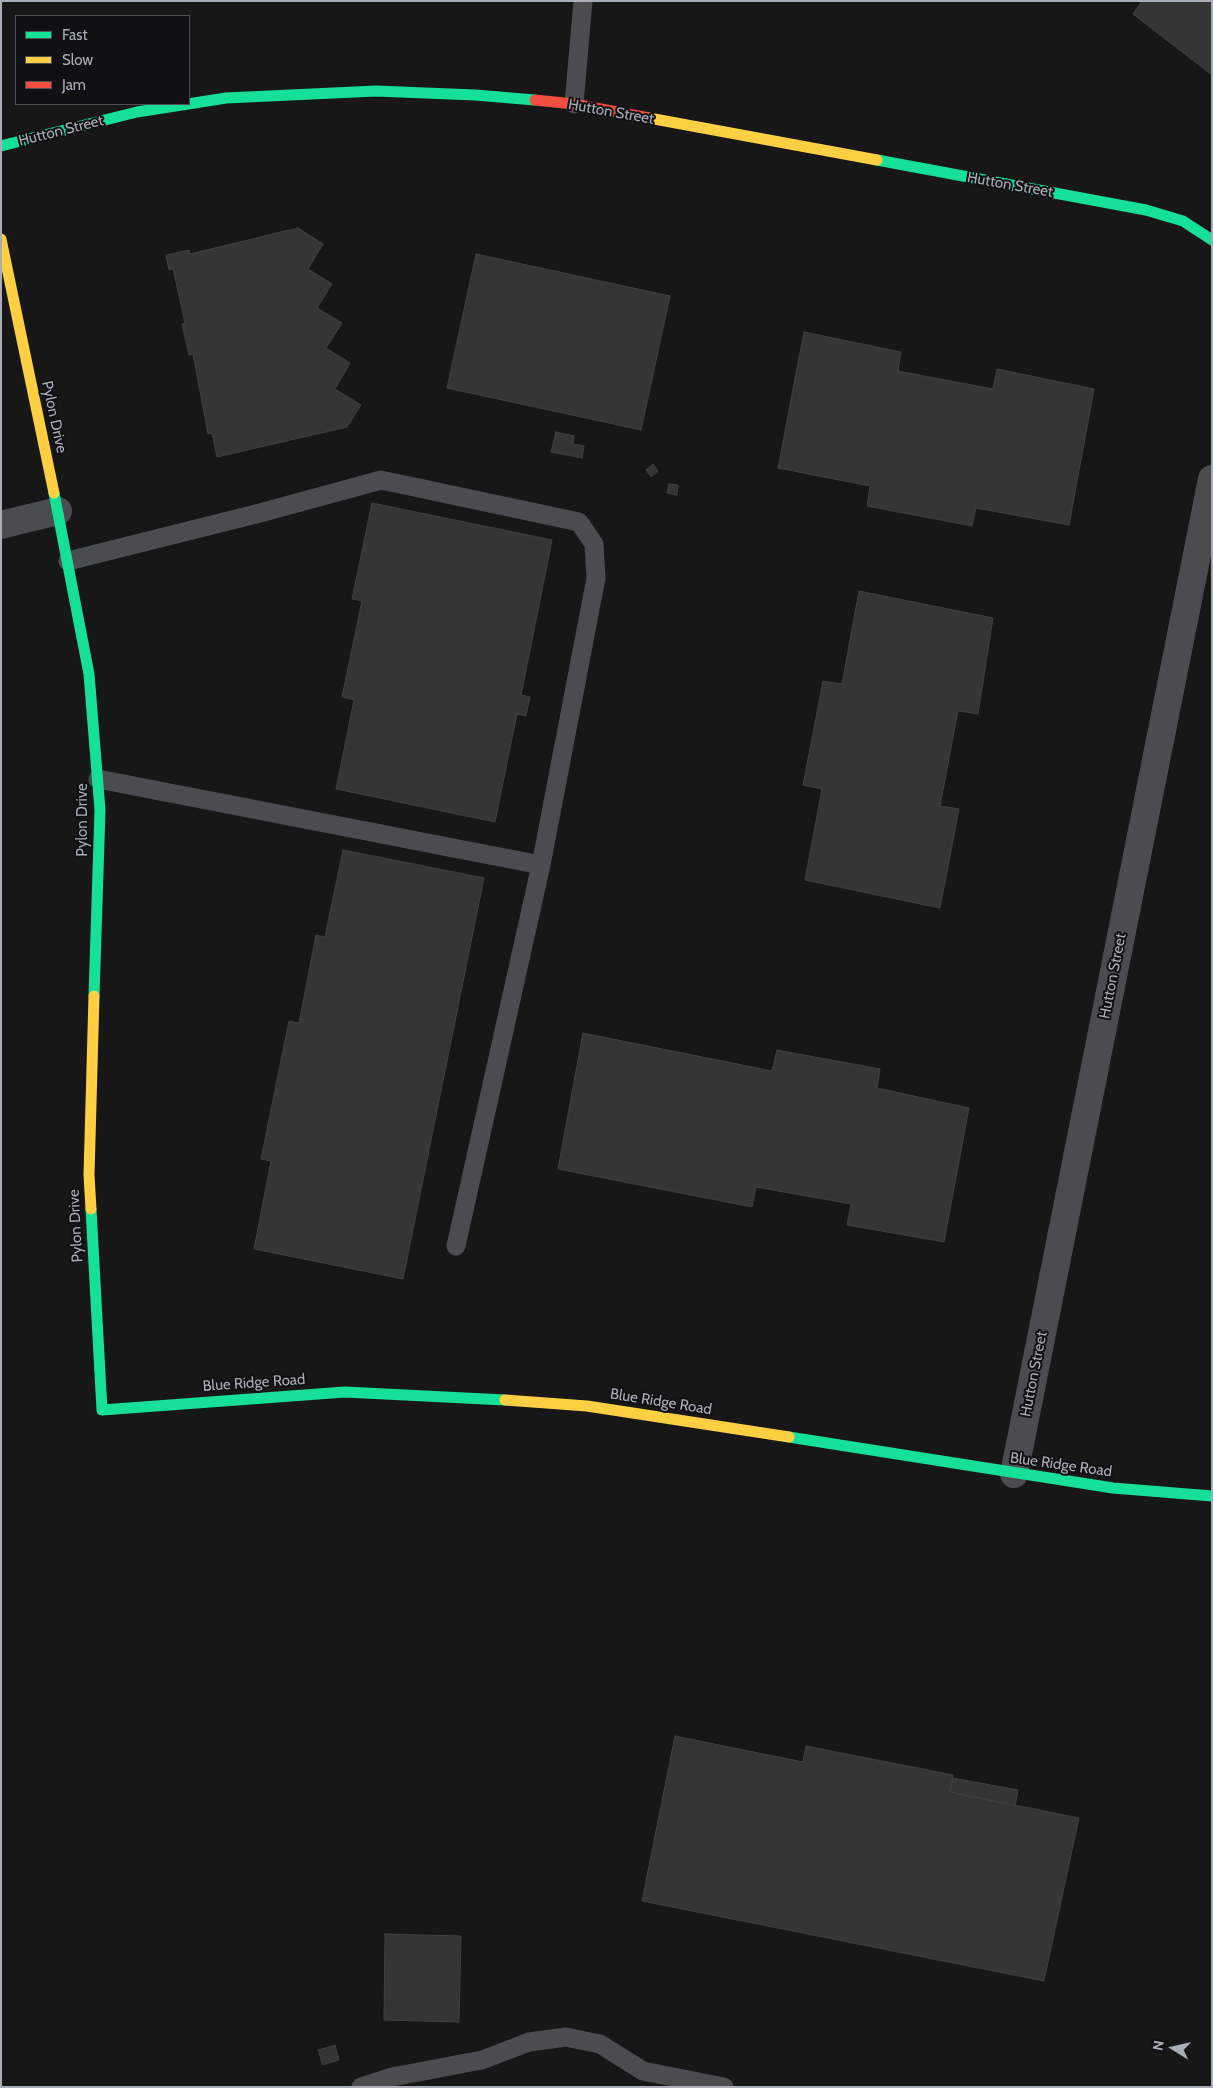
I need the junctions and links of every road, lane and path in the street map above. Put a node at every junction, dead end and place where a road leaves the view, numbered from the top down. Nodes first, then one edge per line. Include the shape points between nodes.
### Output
1 (583, 1) edge
2 (190, 104) edge
3 (574, 104) junction
4 (182, 105) edge
5 (1, 146) edge
6 (1, 239) edge
7 (1212, 240) edge
8 (1212, 479) edge
9 (58, 511) junction
10 (1, 525) edge
11 (68, 561) junction
12 (98, 779) junction
13 (541, 865) junction
14 (456, 1246) dead end
15 (102, 1410) joint
16 (1014, 1474) junction
17 (1212, 1496) edge
18 (361, 2087) edge
19 (724, 2087) edge

1 - 3 lane
2 - 3 street, Hutton Street via 226,98 376,91
3 - 7 street, Hutton Street via 1146,210 1183,221
4 - 5 street, Hutton Street via 137,112
6 - 9 street, Pylon Drive
8 - 16 street, Hutton Street
9 - 10 street
9 - 11 street, Pylon Drive
11 - 12 street, Pylon Drive via 89,674
11 - 13 lane via 381,480 579,522 594,544 596,578
12 - 13 lane
12 - 15 street, Pylon Drive via 100,810 88,1175
13 - 14 lane
15 - 16 street, Blue Ridge Road via 345,1392 458,1396 587,1406
16 - 17 street, Blue Ridge Road via 1113,1488
18 - 19 lane via 392,2077 482,2060 529,2042 566,2037 600,2044 643,2070

